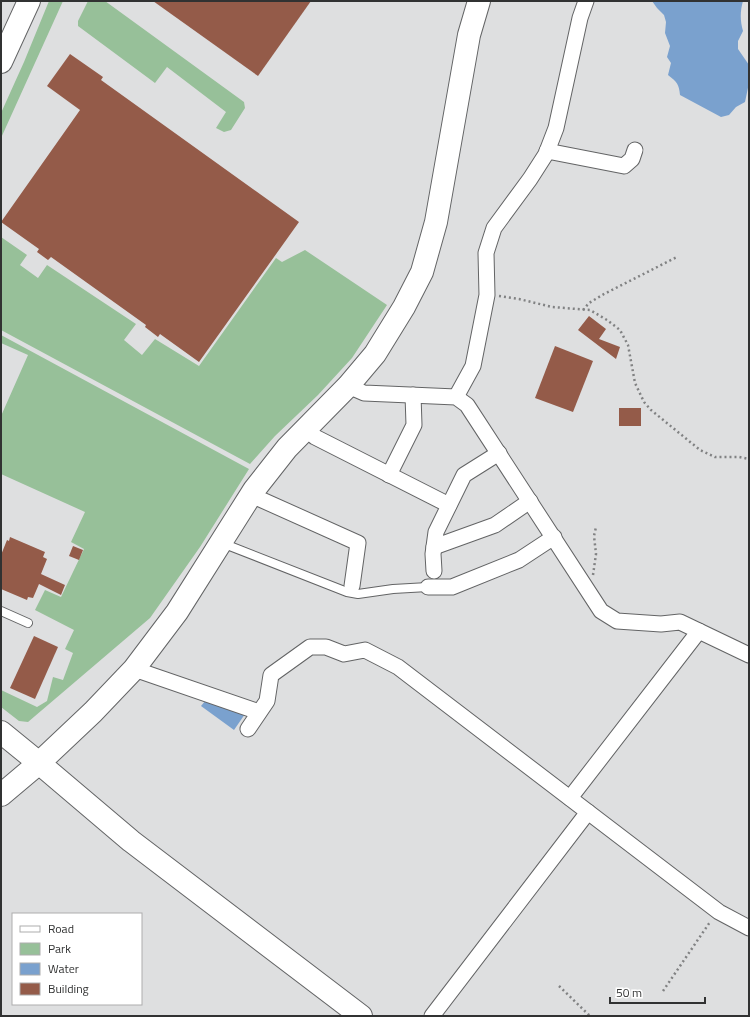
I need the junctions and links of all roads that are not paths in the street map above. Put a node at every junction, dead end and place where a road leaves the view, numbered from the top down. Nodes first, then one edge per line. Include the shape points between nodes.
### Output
1 (29, 1) edge
2 (479, 1) edge
3 (586, 1) edge
4 (1, 62) edge
5 (635, 150) dead end
6 (547, 151) junction
7 (348, 386) junction
8 (413, 395) junction
9 (456, 397) junction
10 (305, 429) junction
11 (499, 453) junction
12 (390, 475) junction
13 (251, 495) junction
14 (530, 502) junction
15 (449, 505) junction
16 (554, 537) junction
17 (221, 542) junction
18 (434, 547) junction
19 (434, 571) joint
20 (352, 586) dead end
21 (432, 587) junction
22 (1, 611) edge
23 (28, 622) dead end
24 (699, 631) junction
25 (749, 655) edge
26 (134, 669) junction
27 (259, 712) junction
28 (248, 728) dead end
29 (1, 732) edge
30 (39, 763) junction
31 (1, 795) edge
32 (570, 798) junction
33 (588, 812) junction
34 (749, 928) edge
35 (361, 1016) edge
36 (432, 1016) edge

1 - 4 street
2 - 7 street via 469,35 436,222 422,272 375,354
3 - 6 street via 556,128
5 - 6 street via 632,159 624,166
6 - 9 street via 494,228 486,253 486,295 473,366
7 - 8 street via 364,393
7 - 10 street
8 - 9 street
8 - 12 street via 414,425
9 - 11 street via 468,405
10 - 12 street via 315,437
10 - 13 street
11 - 14 street
11 - 15 street via 464,475
12 - 15 street
13 - 17 street
13 - 20 street via 358,543
14 - 16 street
14 - 18 street via 495,525
15 - 18 street via 436,532
16 - 21 street via 519,560 452,587
16 - 24 street via 601,611 617,621 661,624 680,622
17 - 21 lane via 347,592 358,594
17 - 26 street via 177,612
18 - 19 street
19 - 21 lane
22 - 23 lane
24 - 25 street
24 - 32 street
26 - 27 street
26 - 30 street
27 - 28 street
27 - 32 street via 267,701 271,675 310,647 326,647 344,654 365,650 398,667
29 - 30 street
30 - 31 street
30 - 35 street via 131,841
32 - 33 street
33 - 34 street via 717,911
33 - 36 street

